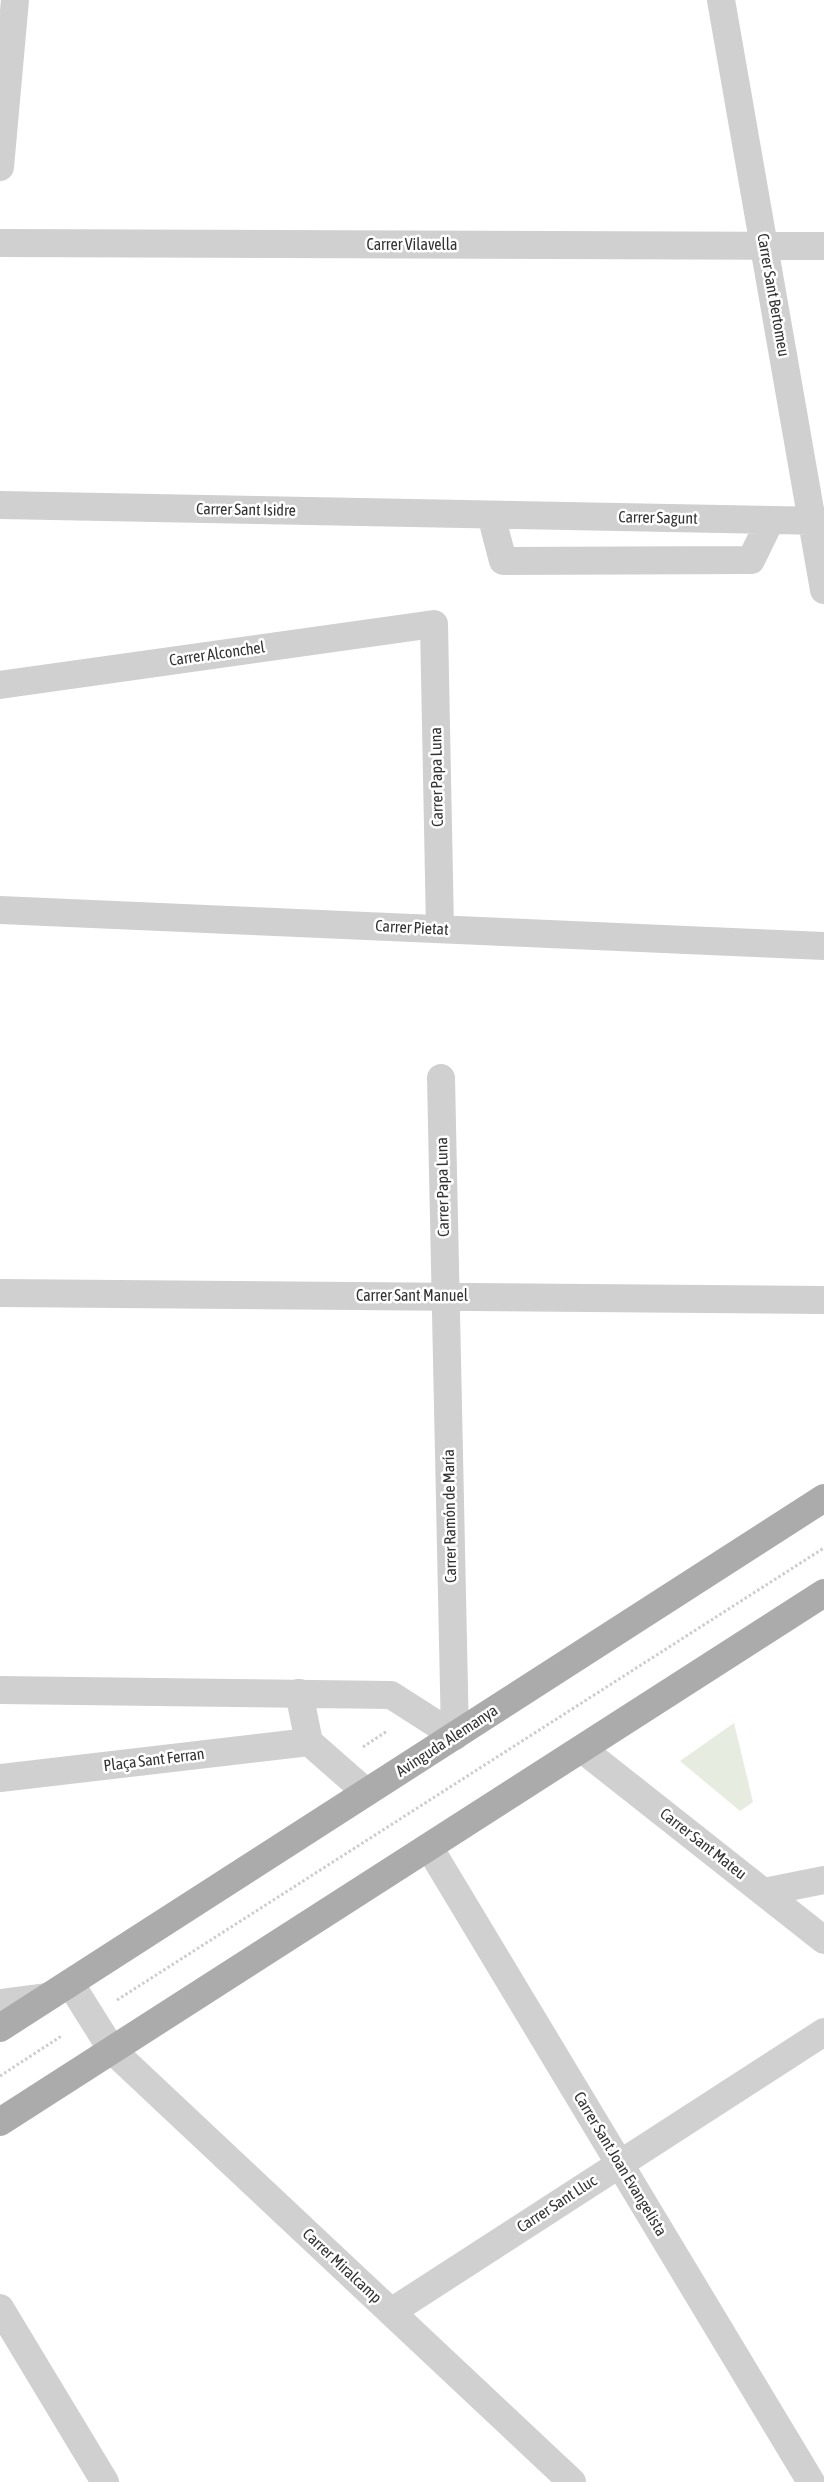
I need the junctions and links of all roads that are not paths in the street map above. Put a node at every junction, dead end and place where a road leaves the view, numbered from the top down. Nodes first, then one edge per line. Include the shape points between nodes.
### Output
1 (15, 0) edge
2 (721, 0) edge
3 (0, 167) edge
4 (0, 243) edge
5 (764, 246) junction
6 (824, 246) edge
7 (0, 505) edge
8 (491, 515) junction
9 (770, 521) junction
10 (818, 521) edge
11 (824, 590) edge
12 (434, 624) joint
13 (0, 685) edge
14 (0, 910) edge
15 (440, 929) junction
16 (824, 946) edge
17 (441, 1078) dead end
18 (0, 1293) edge
19 (446, 1297) junction
20 (824, 1300) edge
21 (824, 1498) edge
22 (824, 1593) edge
23 (0, 1690) edge
24 (299, 1693) junction
25 (455, 1736) junction
26 (308, 1742) junction
27 (582, 1749) junction
28 (0, 1778) edge
29 (366, 1792) junction
30 (429, 1847) junction
31 (824, 1880) edge
32 (764, 1892) junction
33 (824, 1940) edge
34 (59, 1990) junction
35 (0, 2003) edge
36 (0, 2028) edge
37 (824, 2032) edge
38 (112, 2050) junction
39 (0, 2122) edge
40 (620, 2164) junction
41 (0, 2308) edge
42 (391, 2312) junction
43 (104, 2482) edge
44 (572, 2482) edge
45 (811, 2482) edge

1 - 3 street
2 - 5 street, Carrer Sant Bertomeu
4 - 5 street, Carrer Vilavella
5 - 6 street, Carrer Vilavella
5 - 10 street, Carrer Sant Bertomeu
7 - 8 street, Carrer Sant Isidre
8 - 9 street, Carrer Sagunt
8 - 9 street via 503,561 751,560
9 - 10 street, Carrer Sagunt
10 - 11 street, Carrer Sant Bertomeu
12 - 13 street, Carrer Alconchel
12 - 15 street, Carrer Papa Luna
14 - 15 street, Carrer Pietat
15 - 16 street, Carrer Pietat
17 - 19 street, Carrer Papa Luna
18 - 19 street, Carrer Sant Manuel
19 - 20 street, Carrer Sant Manuel
19 - 25 street, Carrer Ramón de María
21 - 25 main road, Avinguda Alemanya
22 - 27 main road
23 - 24 street
24 - 25 street via 391,1695
24 - 26 street
25 - 29 main road, Avinguda Alemanya
26 - 28 street, Plaça Sant Ferran
26 - 29 street
27 - 30 main road
27 - 32 street, Carrer Sant Mateu
29 - 34 main road, Avinguda Alemanya
30 - 38 main road
30 - 40 street, Carrer Sant Joan Evangelista
31 - 32 street
32 - 33 street, Carrer Sant Mateu
34 - 35 street
34 - 36 main road, Avinguda Alemanya
34 - 38 street via 91,2017
37 - 40 street, Carrer Sant Lluc
38 - 39 main road
38 - 42 street, Carrer Miralcamp
40 - 42 street, Carrer Sant Lluc
40 - 45 street, Carrer Sant Joan Evangelista
41 - 43 street
42 - 44 street, Carrer Miralcamp

